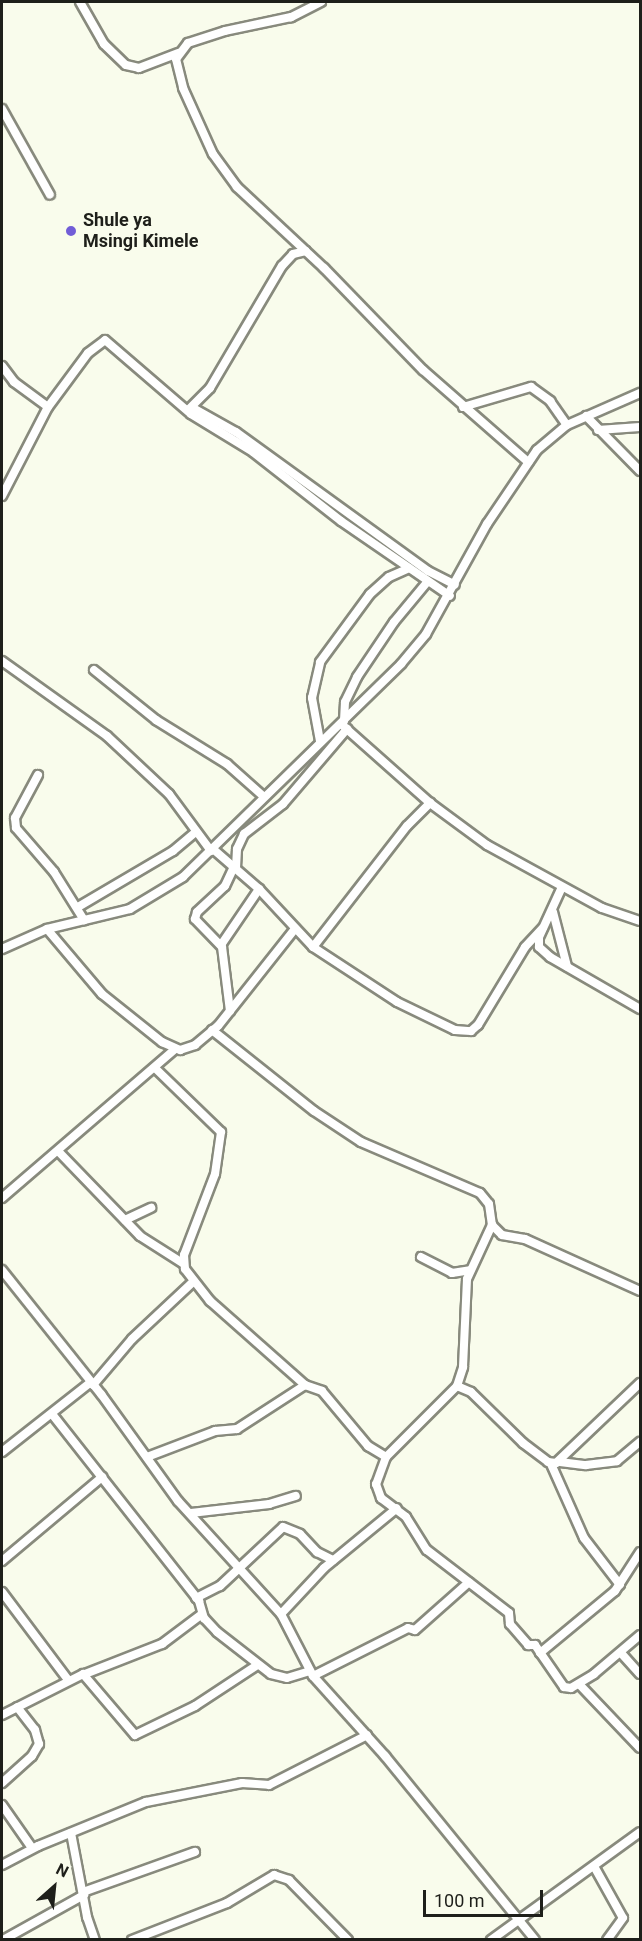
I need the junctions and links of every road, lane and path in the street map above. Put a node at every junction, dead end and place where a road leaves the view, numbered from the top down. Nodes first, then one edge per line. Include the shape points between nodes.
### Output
1 (80, 2) edge
2 (321, 2) edge
3 (178, 53) junction
4 (2, 109) edge
5 (50, 195) dead end
6 (306, 251) junction
7 (2, 366) edge
8 (640, 393) edge
9 (48, 407) junction
10 (463, 407) junction
11 (190, 410) junction
12 (586, 416) junction
13 (567, 425) junction
14 (640, 426) edge
15 (598, 430) junction
16 (528, 462) junction
17 (640, 471) edge
18 (2, 496) edge
19 (409, 568) junction
20 (428, 581) junction
21 (455, 585) junction
22 (450, 596) junction
23 (2, 661) edge
24 (94, 670) dead end
25 (344, 725) junction
26 (320, 741) junction
27 (38, 775) dead end
28 (263, 796) junction
29 (430, 803) junction
30 (195, 832) junction
31 (212, 850) junction
32 (235, 868) junction
33 (562, 887) junction
34 (259, 889) junction
35 (78, 907) junction
36 (553, 907) junction
37 (84, 920) junction
38 (640, 921) edge
39 (543, 928) junction
40 (47, 929) junction
41 (296, 929) junction
42 (221, 945) junction
43 (314, 947) junction
44 (2, 949) edge
45 (567, 966) junction
46 (640, 1009) edge
47 (230, 1011) junction
48 (212, 1030) junction
49 (175, 1049) junction
50 (155, 1068) junction
51 (58, 1151) junction
52 (2, 1198) edge
53 (152, 1208) dead end
54 (124, 1220) junction
55 (492, 1225) junction
56 (421, 1257) dead end
57 (184, 1264) junction
58 (2, 1270) edge
59 (470, 1270) junction
60 (193, 1282) junction
61 (640, 1291) edge
62 (640, 1383) edge
63 (92, 1384) junction
64 (305, 1385) junction
65 (457, 1386) junction
66 (52, 1414) junction
67 (640, 1442) edge
68 (2, 1452) edge
69 (147, 1457) junction
70 (386, 1457) junction
71 (555, 1463) junction
72 (102, 1477) junction
73 (296, 1496) dead end
74 (397, 1508) junction
75 (191, 1513) junction
76 (640, 1552) edge
77 (333, 1560) junction
78 (2, 1561) edge
79 (237, 1568) junction
80 (469, 1582) junction
81 (620, 1585) junction
82 (2, 1592) edge
83 (196, 1598) junction
84 (202, 1614) junction
85 (281, 1614) junction
86 (640, 1635) edge
87 (540, 1653) junction
88 (621, 1653) junction
89 (256, 1666) junction
90 (312, 1673) junction
91 (85, 1674) junction
92 (640, 1674) edge
93 (68, 1680) junction
94 (579, 1684) junction
95 (17, 1707) junction
96 (2, 1715) edge
97 (367, 1735) junction
98 (640, 1748) edge
99 (2, 1783) edge
100 (2, 1805) edge
101 (640, 1832) edge
102 (71, 1833) junction
103 (32, 1848) junction
104 (195, 1852) dead end
105 (2, 1865) edge
106 (595, 1868) junction
107 (84, 1894) junction
108 (520, 1918) junction
109 (3, 1940) edge
110 (95, 1940) edge
111 (132, 1940) edge
112 (348, 1940) edge
113 (490, 1940) edge
114 (535, 1940) edge
115 (608, 1940) edge

1 - 3 street via 104,44 126,64 139,68
2 - 3 street via 291,17 202,37
3 - 6 street via 180,81 222,169
4 - 5 street
6 - 10 street
6 - 11 street via 293,254 282,266 223,366
7 - 9 street via 14,382
8 - 12 street
9 - 11 street via 88,353 103,340
9 - 18 street
10 - 13 street via 531,387 550,401
10 - 16 street
11 - 19 street
11 - 21 street via 236,432 428,571
12 - 13 street
12 - 15 street
13 - 16 street
14 - 15 street
15 - 17 street
16 - 21 street via 487,524
19 - 20 street
19 - 26 street via 389,577 370,594 320,662 312,698
20 - 22 street
20 - 25 street via 357,677 345,702
21 - 22 street
22 - 25 street via 401,664
23 - 30 street via 107,736 164,789
24 - 28 street via 156,720 227,764
25 - 26 street
25 - 29 street
25 - 32 street via 283,804 244,834
26 - 28 street
27 - 35 street via 15,818 16,828
28 - 31 street
29 - 33 street via 487,845
29 - 43 street via 407,826
30 - 31 street
30 - 35 street via 172,851
31 - 32 street
31 - 37 street via 151,899 108,917
32 - 34 street
32 - 42 street via 225,886 195,915 197,924
33 - 36 street
33 - 38 street
34 - 41 street
34 - 42 street
35 - 37 street
36 - 39 street
36 - 45 street via 554,928
37 - 40 street
39 - 43 street via 525,947 478,1024 466,1032 426,1018
39 - 45 street via 539,946
40 - 44 street
40 - 49 street via 102,994
41 - 43 street
41 - 47 street
42 - 47 street via 227,962
45 - 46 street
47 - 48 street
48 - 49 street via 187,1049
48 - 55 street via 314,1111 362,1142 480,1193 489,1204
49 - 50 street
50 - 51 street
50 - 57 street via 221,1132 215,1174 186,1248
51 - 52 street
51 - 54 street
53 - 54 street
54 - 57 street via 140,1236
55 - 59 street
55 - 61 street via 502,1235 525,1239
56 - 59 street via 452,1273
57 - 60 street
58 - 63 street
59 - 65 street via 462,1324 463,1367
60 - 63 street via 132,1339
60 - 64 street via 248,1337
62 - 71 street
63 - 66 street
63 - 69 street
64 - 69 street via 237,1429 215,1431
64 - 70 street via 322,1391 368,1446
65 - 70 street
65 - 71 street via 471,1392 523,1443
66 - 68 street
66 - 72 street
67 - 71 street via 617,1461
69 - 75 street
70 - 74 street via 376,1489
71 - 81 street via 584,1538
72 - 78 street
72 - 83 street
73 - 75 street via 269,1504
74 - 77 street
74 - 80 street via 425,1549
75 - 79 street
76 - 81 street
77 - 79 street via 317,1552 300,1534 284,1527
77 - 85 street
79 - 83 street via 220,1586
79 - 85 street
80 - 87 street via 509,1612 510,1624
80 - 90 street via 415,1630 408,1628
81 - 87 street
82 - 93 street
83 - 84 street
84 - 89 street
84 - 91 street via 162,1644
85 - 90 street
86 - 88 street
87 - 94 street via 564,1687
88 - 92 street
88 - 94 street
89 - 90 street via 279,1678
89 - 91 street via 188,1711 135,1735
90 - 97 street
91 - 93 street
93 - 95 street
94 - 98 street
95 - 96 street
95 - 99 street via 39,1744 32,1756
97 - 102 street via 269,1785 242,1782 171,1795
97 - 108 street
100 - 103 street
101 - 106 street
102 - 103 street
102 - 107 street
103 - 105 street
104 - 107 street
106 - 108 street
106 - 115 street via 623,1918
107 - 109 street
107 - 110 street
108 - 113 street
108 - 114 street
111 - 112 street via 227,1903 274,1875 289,1880

